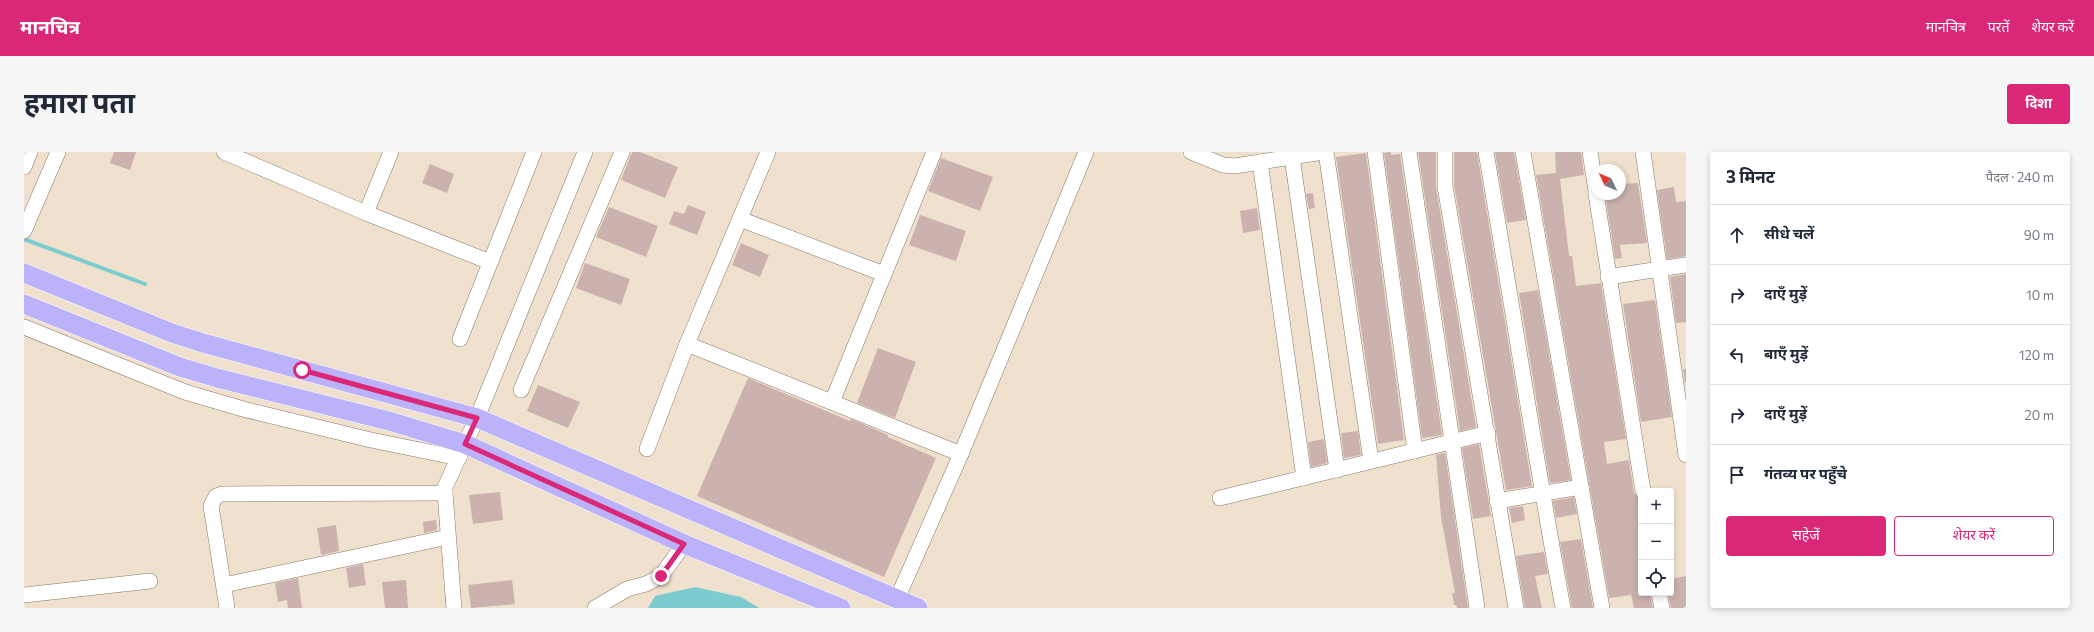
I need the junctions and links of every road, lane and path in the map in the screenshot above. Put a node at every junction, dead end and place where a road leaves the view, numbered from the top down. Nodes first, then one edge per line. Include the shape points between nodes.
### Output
1 (30, 152) edge
2 (58, 152) edge
3 (224, 152) edge
4 (391, 152) edge
5 (534, 152) edge
6 (585, 152) edge
7 (622, 152) edge
8 (768, 152) edge
9 (934, 152) edge
10 (1086, 152) edge
11 (1191, 152) edge
12 (1324, 152) edge
13 (1375, 152) edge
14 (1409, 152) edge
15 (1445, 152) edge
16 (1486, 152) edge
17 (1523, 152) edge
18 (1590, 152) edge
19 (1643, 152) edge
20 (1292, 157) junction
21 (1260, 162) junction
22 (1592, 164) edge
23 (24, 167) edge
24 (1597, 200) edge
25 (366, 213) junction
26 (740, 219) junction
27 (24, 231) edge
28 (490, 262) junction
29 (1686, 265) edge
30 (1660, 269) junction
31 (24, 273) edge
32 (884, 274) junction
33 (1608, 277) junction
34 (24, 304) edge
35 (24, 327) edge
36 (460, 339) dead end
37 (687, 344) junction
38 (521, 390) dead end
39 (832, 402) junction
40 (477, 418) junction
41 (1488, 433) junction
42 (1451, 442) junction
43 (647, 450) dead end
44 (462, 451) junction
45 (1416, 451) junction
46 (961, 454) junction
47 (1686, 455) edge
48 (1371, 461) junction
49 (1337, 470) junction
50 (1304, 478) junction
51 (1581, 487) junction
52 (1643, 488) edge
53 (445, 494) junction
54 (1542, 494) junction
55 (1220, 498) dead end
56 (1497, 502) junction
57 (448, 537) junction
58 (684, 544) junction
59 (150, 581) dead end
60 (224, 585) junction
61 (24, 595) edge
62 (1660, 596) edge
63 (897, 599) junction
64 (227, 608) edge
65 (454, 608) edge
66 (595, 608) edge
67 (841, 608) edge
68 (918, 608) edge
69 (1477, 608) edge
70 (1516, 608) edge
71 (1563, 608) edge
72 (1602, 608) edge
73 (1662, 608) edge

1 - 23 street
2 - 27 street
3 - 25 street
4 - 25 street
5 - 28 street
6 - 40 street
7 - 38 street
8 - 26 street
9 - 32 street
10 - 46 street
11 - 21 street via 1223,165
12 - 20 street
12 - 48 street
13 - 45 street
14 - 42 street
15 - 41 street via 1445,186
16 - 54 street
17 - 51 street
18 - 22 street
19 - 30 street
20 - 21 street
20 - 49 street
21 - 50 street
24 - 33 street
25 - 28 street
26 - 32 street
26 - 37 street
28 - 36 street
29 - 30 street
30 - 33 street
30 - 47 street
31 - 40 main road via 203,343
32 - 39 street
33 - 52 street
34 - 44 main road via 180,367 389,421
35 - 44 street via 186,392 281,418
37 - 39 street
37 - 43 street
39 - 46 street
40 - 44 street
40 - 63 main road
41 - 42 street
41 - 56 street
42 - 45 street
42 - 69 street
44 - 53 street via 445,487
44 - 58 main road
45 - 48 street
46 - 63 street
48 - 49 street
49 - 50 street
50 - 55 street
51 - 54 street
51 - 72 street
53 - 57 street
53 - 60 street via 216,496 211,506
54 - 56 street
54 - 71 street
56 - 70 street
57 - 60 street
57 - 65 street
58 - 66 street via 661,576 646,584 627,589
58 - 67 main road
59 - 61 street
60 - 64 street
62 - 73 street
63 - 68 main road

